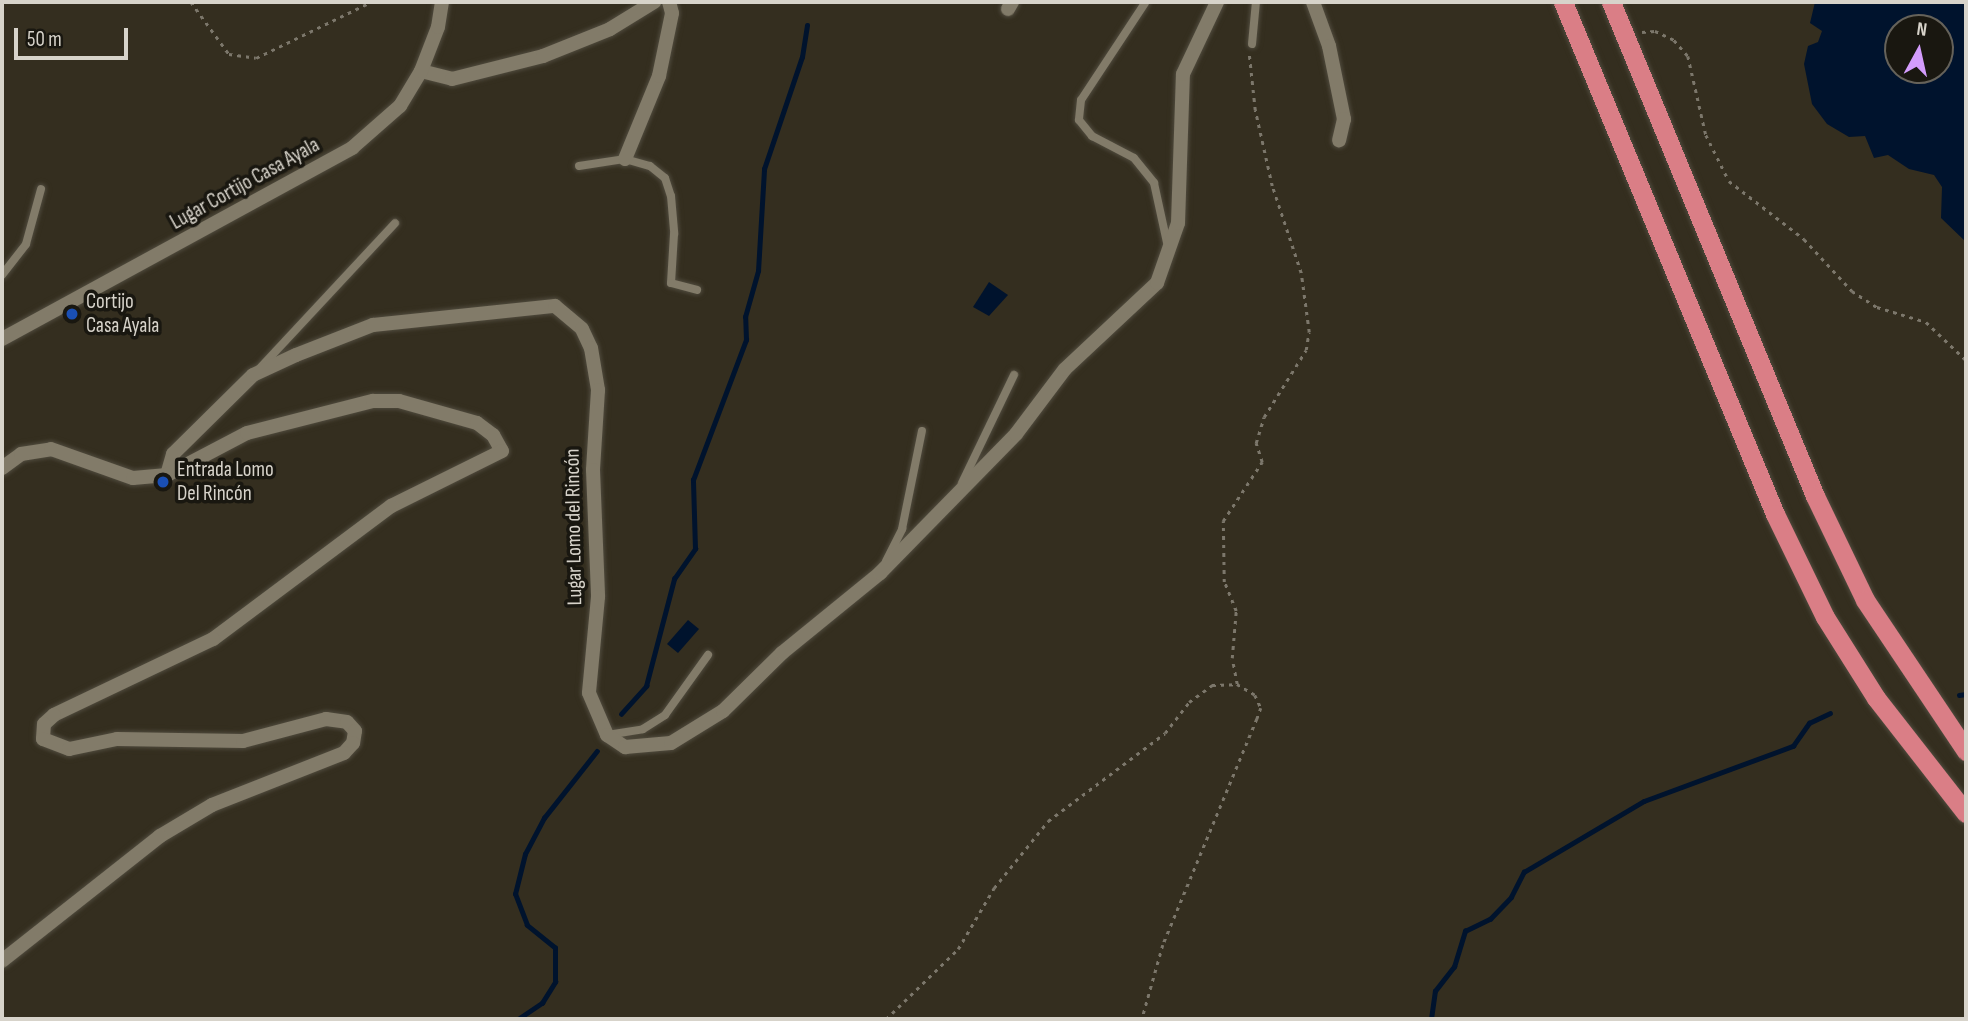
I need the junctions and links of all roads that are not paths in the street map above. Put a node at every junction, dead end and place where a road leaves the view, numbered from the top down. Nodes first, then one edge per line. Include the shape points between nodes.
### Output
1 (442, 2) edge
2 (654, 2) edge
3 (669, 2) edge
4 (1216, 2) edge
5 (1256, 2) edge
6 (1313, 2) edge
7 (1563, 2) edge
8 (1611, 2) edge
9 (1145, 3) edge
10 (1252, 44) road end
11 (421, 71) junction
12 (1339, 140) dead end
13 (625, 159) junction
14 (579, 166) dead end
15 (41, 189) dead end
16 (395, 223) dead end
17 (1170, 257) junction
18 (2, 275) edge
19 (697, 290) dead end
20 (2, 338) edge
21 (253, 375) junction
22 (1014, 375) dead end
23 (922, 431) dead end
24 (2, 468) edge
25 (167, 475) junction
26 (952, 505) junction
27 (880, 573) junction
28 (708, 655) dead end
29 (607, 734) junction
30 (1966, 751) edge
31 (1966, 813) edge
32 (2, 961) edge

1 - 11 street, Lugar Cortijo Casa Ayala
2 - 11 street via 610,29 543,56 452,79
3 - 13 street via 672,13 659,76
4 - 17 street via 1183,75 1178,223
5 - 10 lane
6 - 12 street via 1329,46 1344,119
7 - 31 highway via 1774,514 1825,617 1876,698
8 - 30 highway via 1815,496 1866,600
9 - 17 lane via 1081,100 1079,120 1092,136 1134,158 1154,183
11 - 20 street, Lugar Cortijo Casa Ayala via 400,106 352,148
13 - 14 lane
13 - 19 lane via 650,166 665,178 674,234 671,283
15 - 18 lane via 26,244
16 - 21 lane, Lugar Lomo del Rincón
17 - 26 street via 1157,283 1065,369 1016,434
21 - 25 street, Lugar Lomo del Rincón via 173,454
21 - 29 street, Lugar Lomo del Rincón via 373,325 538,304 571,315 591,348 598,390 593,470 598,597 589,693
22 - 26 lane
23 - 27 lane via 902,529
24 - 25 street via 21,454 51,449 133,478
25 - 32 street via 247,433 373,401 399,401 477,423 493,435 502,451 391,506 214,639 54,715 44,724 43,739 69,749 117,739 243,741 326,719 347,722 355,731 353,744 344,753 212,805 160,836
26 - 27 street
27 - 29 street via 782,653 723,711 671,743 625,747
28 - 29 lane via 665,715 643,729

